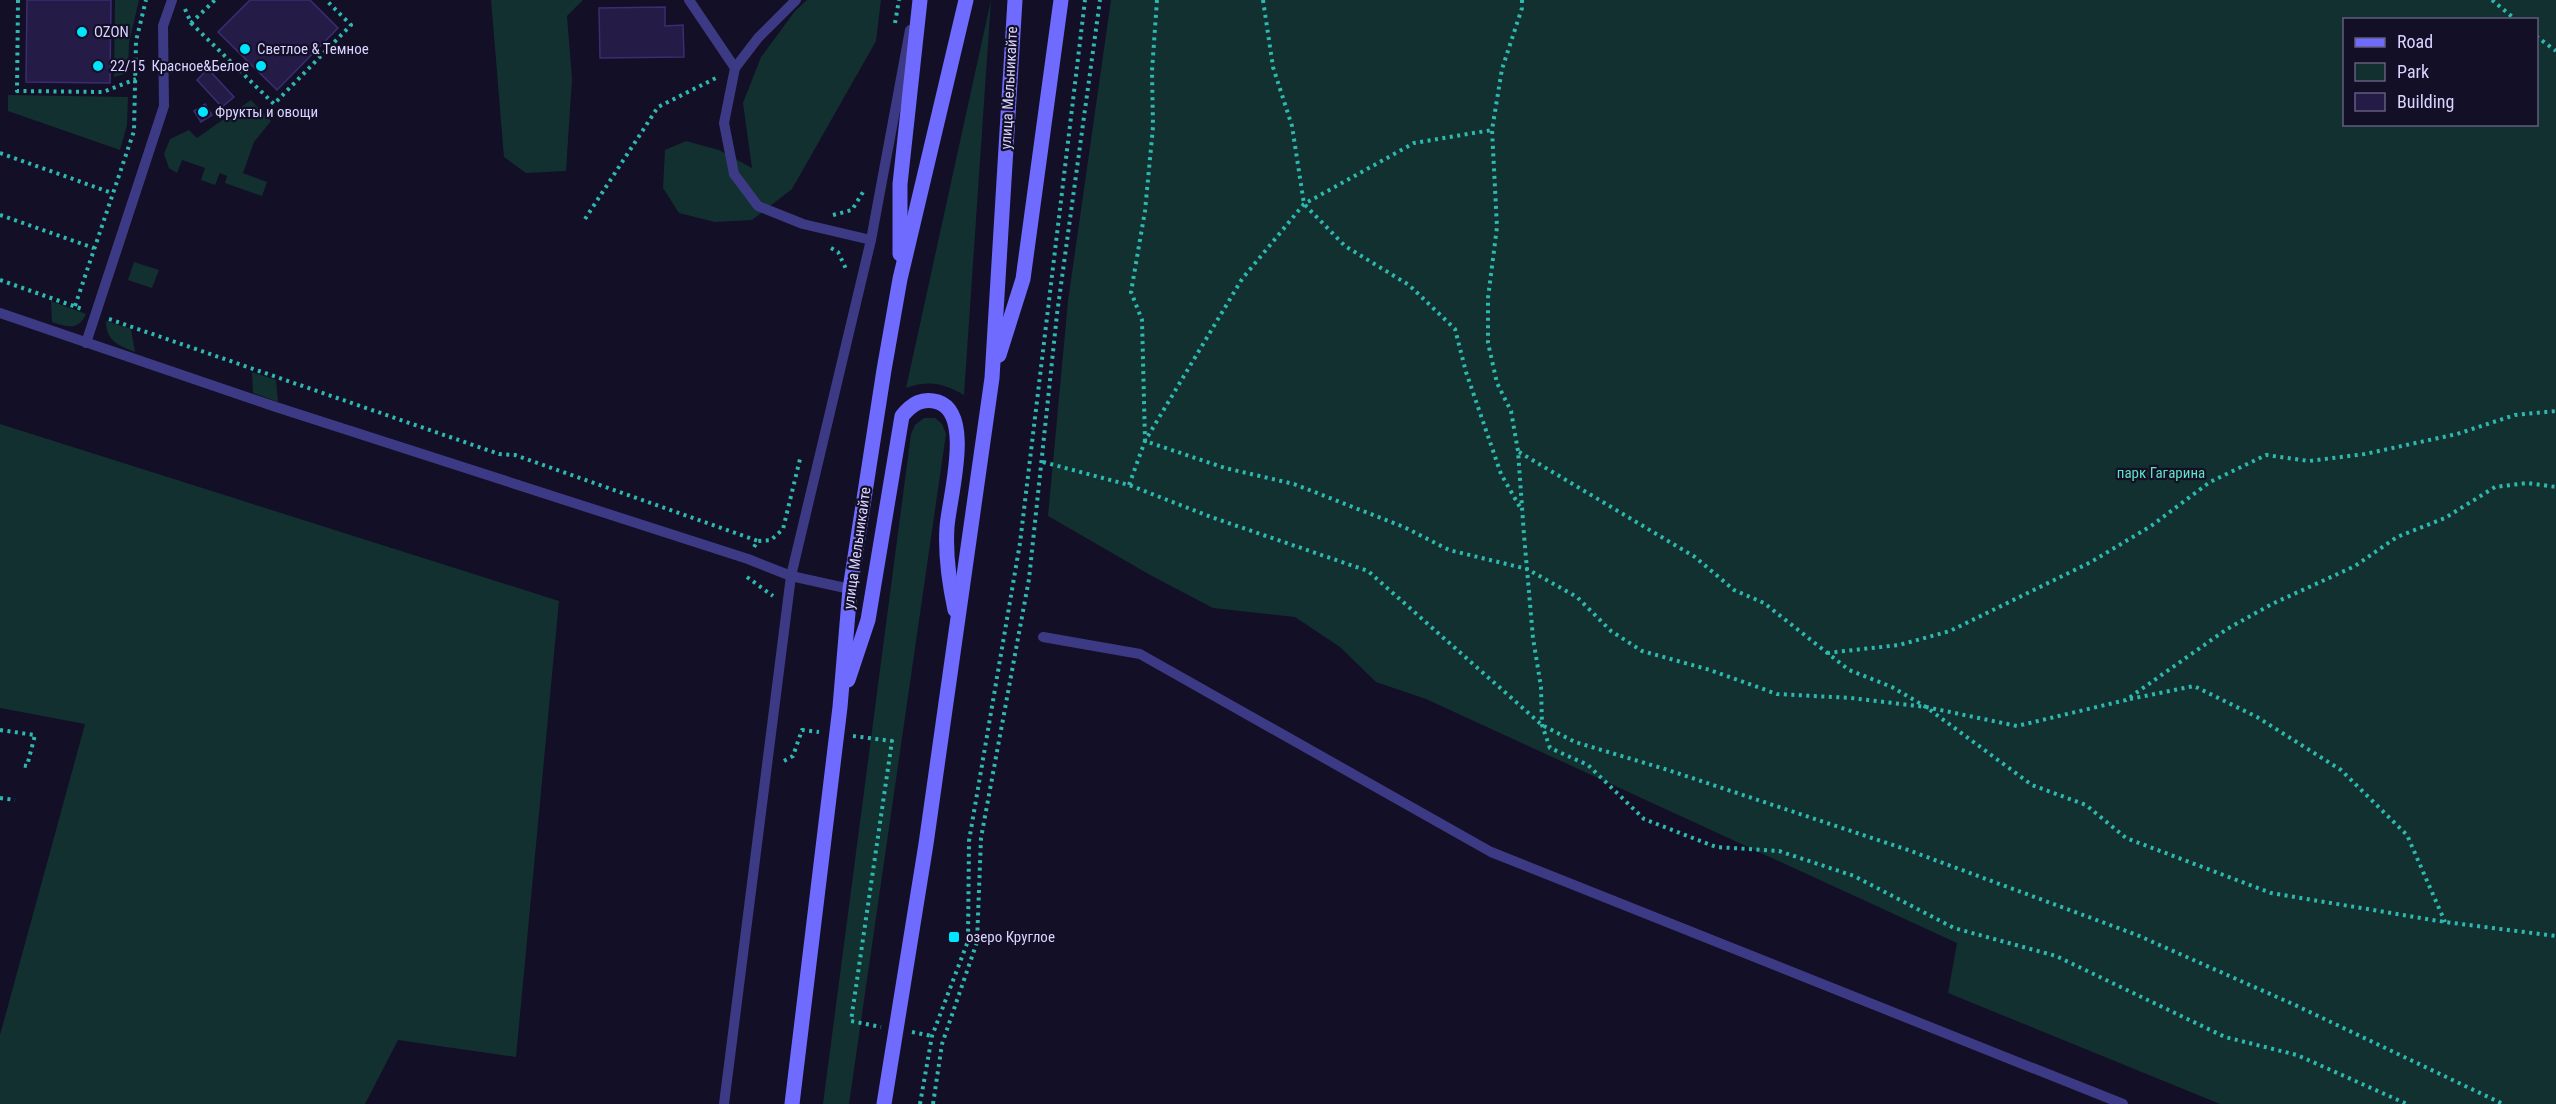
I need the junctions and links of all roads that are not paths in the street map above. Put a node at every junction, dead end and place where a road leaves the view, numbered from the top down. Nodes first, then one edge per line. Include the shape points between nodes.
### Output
1 (172, 0) edge
2 (688, 0) edge
3 (796, 0) edge
4 (918, 0) edge
5 (966, 0) edge
6 (1015, 0) edge
7 (1062, 0) edge
8 (735, 68) junction
9 (871, 240) junction
10 (900, 279) junction
11 (0, 313) edge
12 (86, 343) junction
13 (992, 378) junction
14 (791, 576) junction
15 (850, 589) junction
16 (958, 622) junction
17 (1043, 637) dead end
18 (840, 707) junction
19 (724, 1104) edge
20 (792, 1104) edge
21 (884, 1104) edge
22 (2123, 1104) edge

1 - 12 lane via 163,26 164,106
2 - 8 lane
3 - 8 lane
4 - 9 lane
4 - 10 main road via 900,184
5 - 10 main road, улица Мельникайте
6 - 13 main road, улица Мельникайте
7 - 13 main road via 1023,279
8 - 9 lane via 724,123 726,142 734,174 758,206 803,224
9 - 14 lane
10 - 15 main road, улица Мельникайте
11 - 12 lane
12 - 14 lane
13 - 16 main road, улица Мельникайте
14 - 15 lane
14 - 19 lane
15 - 18 main road, улица Мельникайте
16 - 18 main road via 947,569 947,527 958,444 956,421 942,404 921,400 902,416 868,620
16 - 21 main road, улица Мельникайте
17 - 22 lane via 1140,654 1491,852
18 - 20 main road, улица Мельникайте

